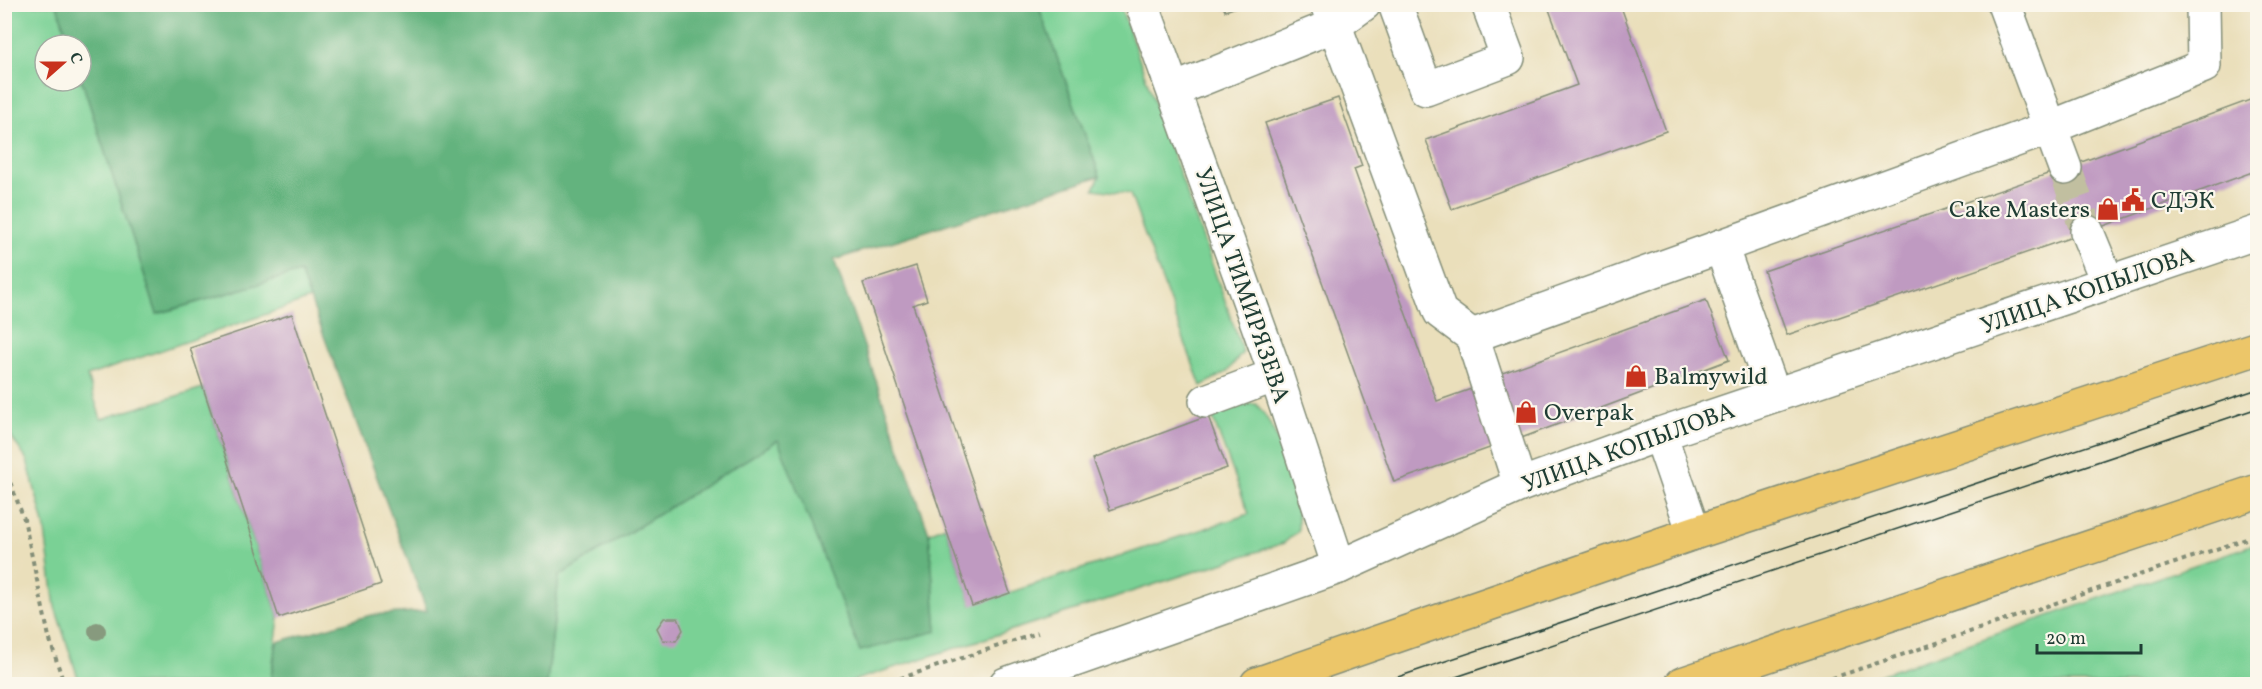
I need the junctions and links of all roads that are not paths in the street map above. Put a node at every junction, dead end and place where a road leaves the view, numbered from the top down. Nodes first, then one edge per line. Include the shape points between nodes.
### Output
1 (1142, 4) edge
2 (1364, 4) edge
3 (1395, 4) edge
4 (1488, 4) edge
5 (2004, 4) edge
6 (2203, 4) edge
7 (1331, 15) edge
8 (1174, 90) junction
9 (2049, 128) junction
10 (2065, 168) tunnel mouth
11 (2087, 232) tunnel mouth
12 (2258, 232) edge
13 (1721, 246) junction
14 (2108, 283) junction
15 (1472, 336) junction
16 (2258, 348) edge
17 (1276, 375) junction
18 (1774, 395) junction
19 (1206, 401) dead end
20 (1660, 434) junction
21 (1520, 485) junction
22 (2258, 491) edge
23 (1695, 533) junction
24 (1339, 567) junction
25 (1006, 684) edge
26 (1257, 684) edge
27 (1682, 684) edge

1 - 8 street, УЛИЦА ТИМИРЯЗЕВА
2 - 7 street
3 - 4 street via 1426,88 1508,58
5 - 9 street
6 - 9 street via 2204,66
7 - 8 street
7 - 15 street via 1440,312
8 - 17 street, УЛИЦА ТИМИРЯЗЕВА
9 - 10 street
9 - 13 street
11 - 14 street
12 - 14 street, УЛИЦА КОПЫЛОВА
13 - 15 street
13 - 18 street
14 - 18 street, УЛИЦА КОПЫЛОВА
15 - 21 street
16 - 23 main road
17 - 19 street
17 - 24 street, УЛИЦА ТИМИРЯЗЕВА
18 - 20 street, УЛИЦА КОПЫЛОВА
20 - 21 street, УЛИЦА КОПЫЛОВА
20 - 23 street
21 - 24 street, УЛИЦА КОПЫЛОВА
22 - 27 main road
23 - 26 main road
24 - 25 street, УЛИЦА КОПЫЛОВА

